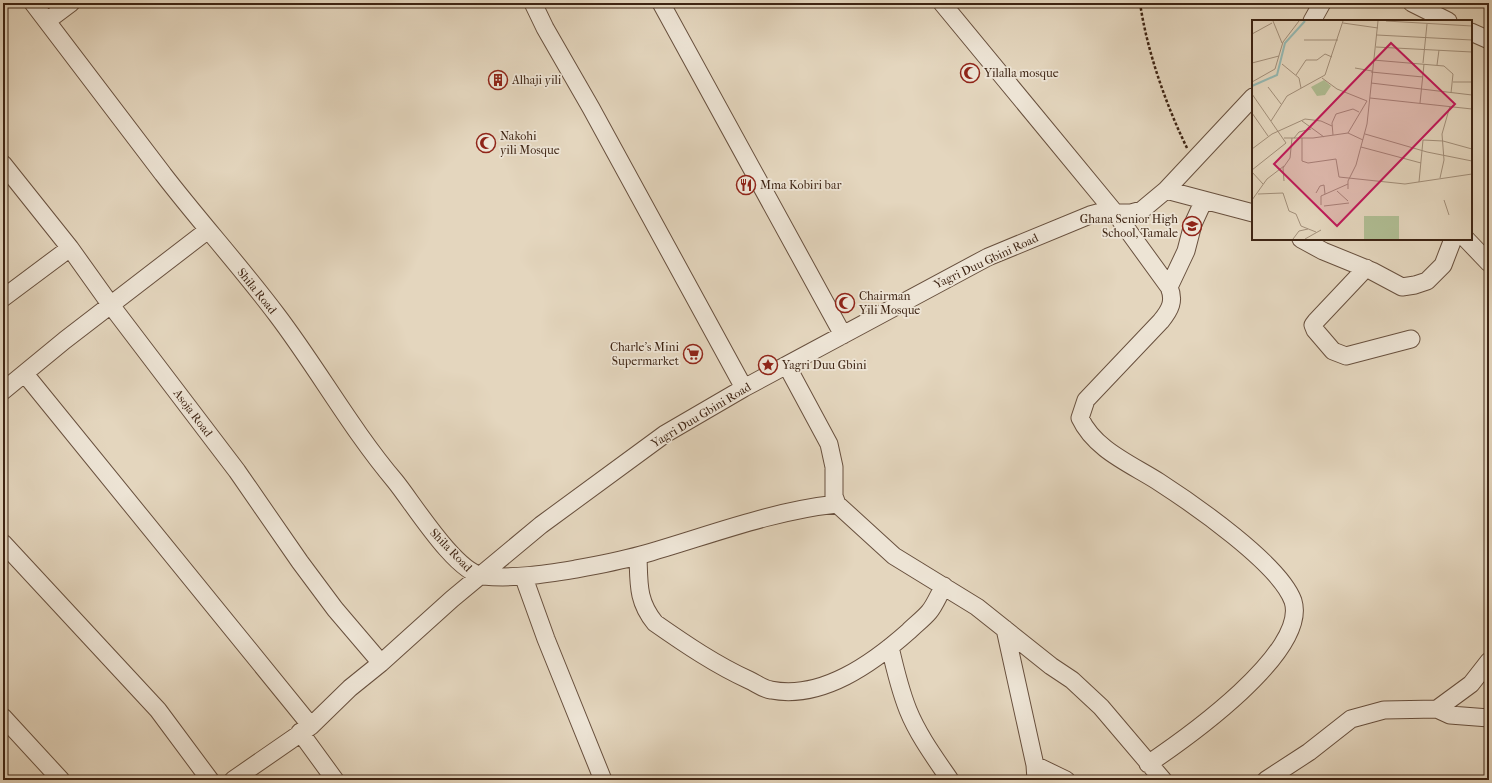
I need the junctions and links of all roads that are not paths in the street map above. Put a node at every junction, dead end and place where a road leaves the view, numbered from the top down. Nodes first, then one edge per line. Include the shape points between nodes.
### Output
1 (33, 3) edge
2 (71, 3) edge
3 (534, 3) edge
4 (661, 3) edge
5 (942, 3) edge
6 (1322, 3) edge
7 (1412, 3) edge
8 (47, 20) junction
9 (1313, 20) edge
10 (1446, 20) edge
11 (1472, 32) edge
12 (1489, 40) edge
13 (1252, 98) edge
14 (3, 164) edge
15 (1166, 190) junction
16 (1204, 200) junction
17 (1116, 214) junction
18 (1252, 214) edge
19 (208, 230) junction
20 (1303, 240) edge
21 (1453, 240) edge
22 (1467, 240) edge
23 (70, 248) junction
24 (1489, 262) edge
25 (1366, 268) junction
26 (1169, 287) junction
27 (3, 298) edge
28 (110, 304) junction
29 (843, 335) junction
30 (1411, 339) dead end
31 (787, 366) junction
32 (25, 374) junction
33 (744, 388) junction
34 (3, 391) edge
35 (837, 504) junction
36 (3, 543) edge
37 (638, 556) junction
38 (481, 575) junction
39 (524, 578) junction
40 (944, 586) junction
41 (1005, 630) junction
42 (890, 647) junction
43 (1489, 661) edge
44 (381, 663) junction
45 (1437, 709) junction
46 (3, 717) edge
47 (1489, 718) edge
48 (305, 729) junction
49 (1148, 764) junction
50 (1036, 772) edge
51 (61, 780) edge
52 (210, 780) edge
53 (233, 780) edge
54 (335, 780) edge
55 (603, 780) edge
56 (950, 780) edge
57 (1066, 780) edge
58 (1163, 780) edge
59 (1266, 780) edge

1 - 8 street, Shila Road
2 - 8 street
3 - 33 street via 545,28
4 - 29 street
5 - 17 street
6 - 9 street
7 - 10 street
8 - 19 street, Shila Road
11 - 12 street
13 - 15 street, Yagri Duu Gbini Road
14 - 23 street, Asoja Road
15 - 16 street
15 - 17 street, Yagri Duu Gbini Road via 1142,210
16 - 18 street
16 - 26 street via 1193,224 1186,251
17 - 26 street
17 - 29 street, Yagri Duu Gbini Road via 1101,212 1090,215 988,257
19 - 28 street
19 - 38 street, Shila Road via 297,341 346,415 422,519 464,566
20 - 25 street
21 - 25 street via 1443,265 1427,281 1415,286 1402,287
22 - 24 street
23 - 27 street
23 - 28 street, Asoja Road
25 - 30 street via 1316,320 1314,330 1332,351 1346,356
26 - 49 street via 1172,300 1168,313 1086,400 1080,418 1099,443 1204,512 1273,570 1285,585 1293,602 1294,620 1282,648 1232,700 1200,727
28 - 32 street
28 - 44 street, Asoja Road via 238,471 335,609
29 - 31 street, Yagri Duu Gbini Road
31 - 33 street, Yagri Duu Gbini Road
31 - 35 street via 829,444
32 - 34 street
32 - 48 street
33 - 38 street, Yagri Duu Gbini Road via 631,458
35 - 37 street via 815,506 788,513
35 - 40 street via 894,556
36 - 52 street via 158,710
37 - 39 street
37 - 42 street via 639,592 646,612 655,623 735,674 769,690 790,693 814,688 852,673
38 - 39 street
38 - 44 street, Yagri Duu Gbini Road
39 - 55 street
40 - 41 street via 977,607
40 - 42 street via 929,612
41 - 49 street via 1085,691
41 - 50 street
42 - 56 street via 909,712
43 - 45 street via 1471,684
44 - 48 street, Yagri Duu Gbini Road
45 - 47 street via 1450,715
45 - 59 street via 1384,710 1351,719 1309,752
46 - 51 street
48 - 53 street, Yagri Duu Gbini Road
48 - 54 street
49 - 58 street
50 - 57 street

